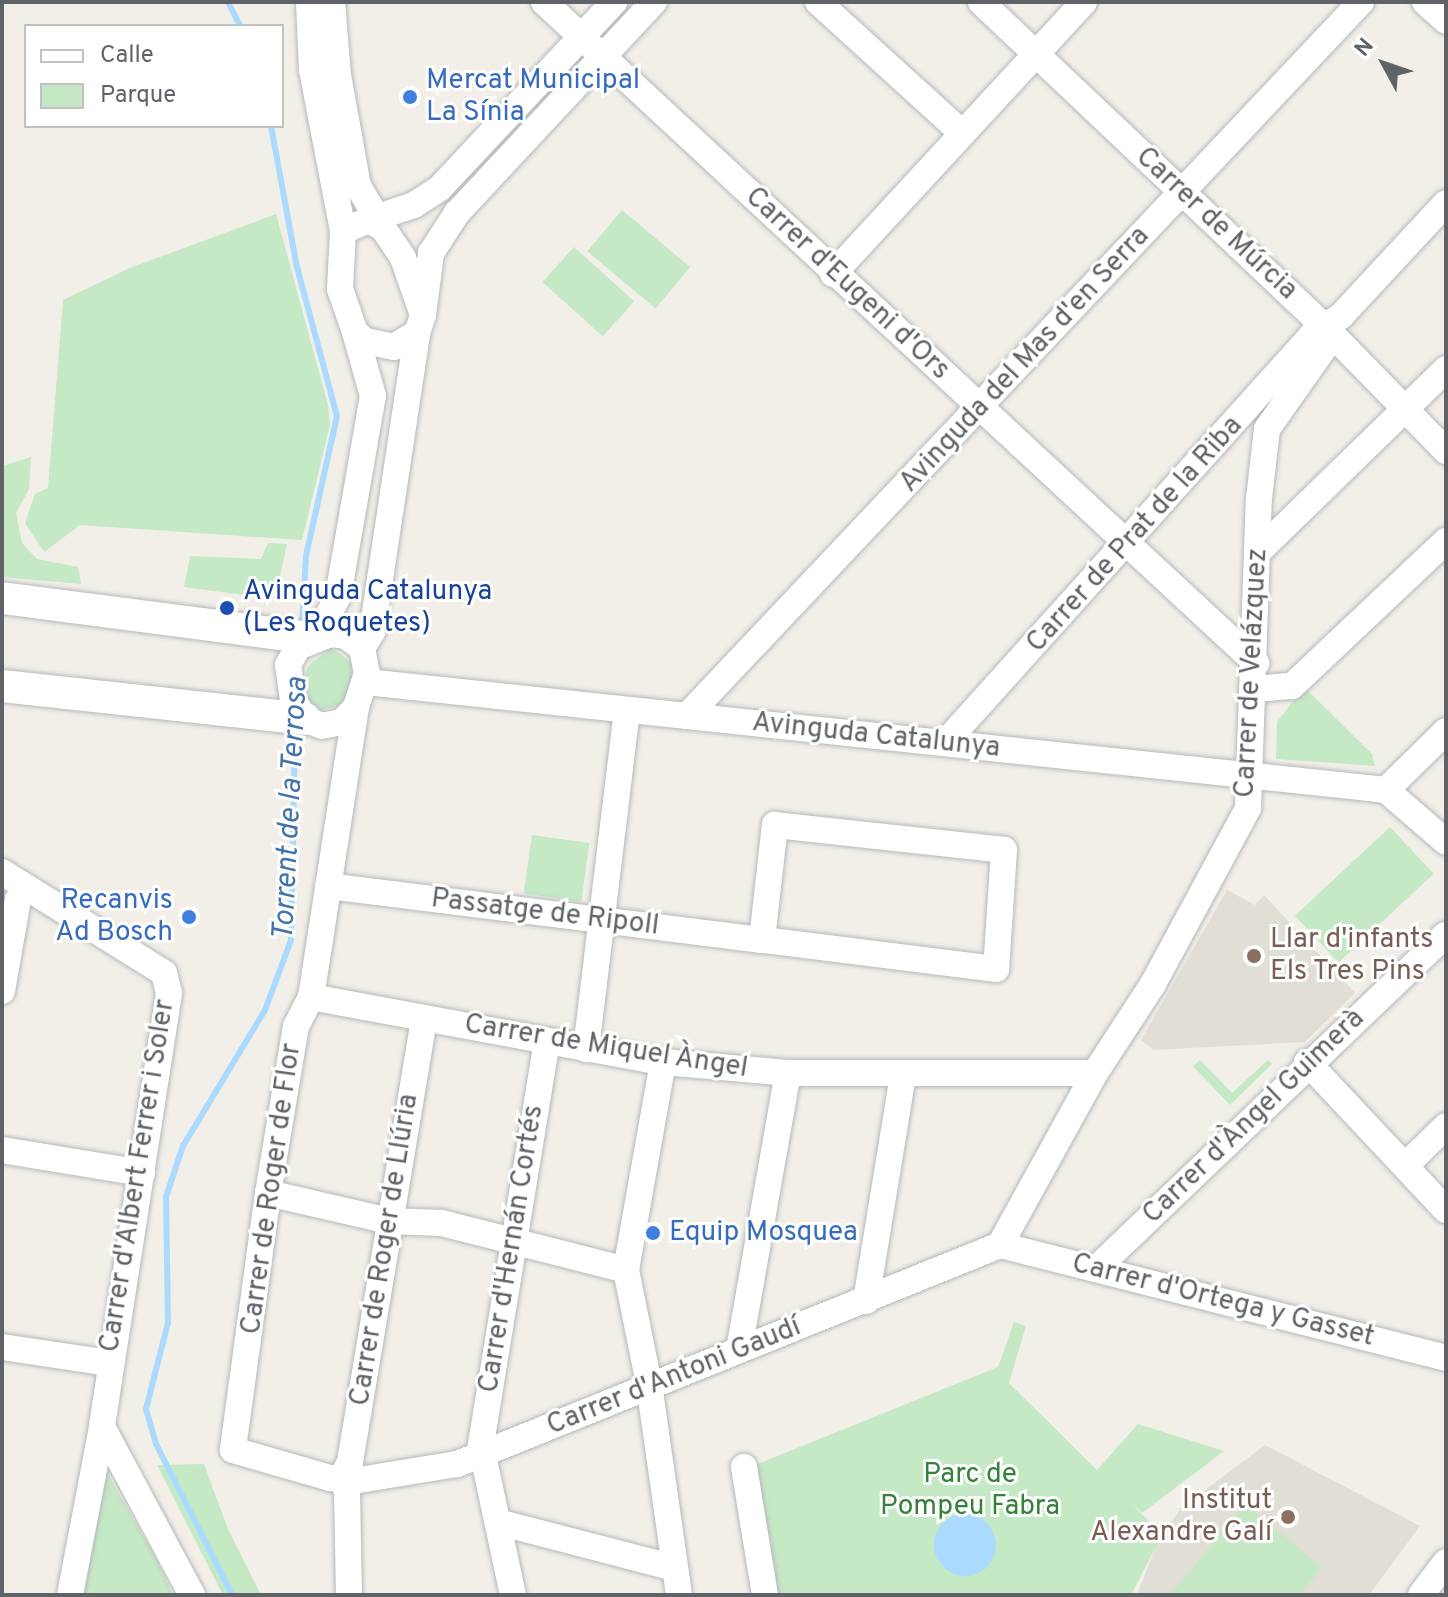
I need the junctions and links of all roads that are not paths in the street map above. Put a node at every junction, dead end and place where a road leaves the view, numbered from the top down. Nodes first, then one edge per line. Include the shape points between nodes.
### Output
1 (309, 2) edge
2 (332, 2) edge
3 (544, 2) edge
4 (614, 2) edge
5 (654, 2) edge
6 (818, 2) edge
7 (981, 2) edge
8 (1084, 2) edge
9 (1361, 2) edge
10 (1425, 2) edge
11 (1446, 21) edge
12 (581, 36) junction
13 (1036, 53) junction
14 (604, 57) junction
15 (962, 133) junction
16 (1181, 192) junction
17 (1446, 203) edge
18 (376, 222) junction
19 (343, 231) junction
20 (833, 274) junction
21 (420, 324) junction
22 (1324, 326) junction
23 (355, 332) junction
24 (1441, 382) edge
25 (1404, 407) junction
26 (980, 408) junction
27 (1446, 451) edge
28 (1446, 541) edge
29 (1126, 547) junction
30 (1258, 552) junction
31 (2, 598) edge
32 (314, 638) junction
33 (362, 648) junction
34 (1256, 676) junction
35 (366, 682) junction
36 (2, 686) edge
37 (356, 707) junction
38 (627, 710) junction
39 (687, 716) junction
40 (314, 723) junction
41 (1446, 731) edge
42 (945, 743) junction
43 (1252, 776) junction
44 (344, 788) junction
45 (1386, 790) junction
46 (1446, 842) edge
47 (2, 872) edge
48 (328, 886) junction
49 (18, 899) dead end
50 (602, 921) junction
51 (1446, 935) edge
52 (762, 940) junction
53 (2, 991) edge
54 (311, 997) junction
55 (424, 1019) junction
56 (547, 1042) junction
57 (586, 1049) junction
58 (663, 1062) junction
59 (1307, 1062) junction
60 (788, 1073) junction
61 (1095, 1073) junction
62 (903, 1076) junction
63 (1446, 1126) edge
64 (2, 1150) edge
65 (1405, 1166) junction
66 (142, 1173) junction
67 (268, 1193) junction
68 (1446, 1210) edge
69 (389, 1221) junction
70 (512, 1240) junction
71 (1000, 1245) junction
72 (1098, 1267) junction
73 (626, 1270) junction
74 (866, 1301) junction
75 (2, 1347) edge
76 (739, 1350) junction
77 (1446, 1358) edge
78 (109, 1363) junction
79 (649, 1384) junction
80 (102, 1427) junction
81 (479, 1456) junction
82 (744, 1467) dead end
83 (341, 1479) junction
84 (498, 1522) junction
85 (1446, 1562) edge
86 (674, 1568) junction
87 (70, 1595) edge
88 (192, 1595) edge
89 (349, 1595) edge
90 (513, 1595) edge
91 (679, 1595) edge
92 (765, 1595) edge
93 (1421, 1595) edge

1 - 19 street via 312,70
2 - 18 street via 346,133 360,194
3 - 12 street, Carrer d'Eugeni d'Ors
4 - 12 street
5 - 14 street
6 - 15 street
7 - 13 street, Carrer de Múrcia
8 - 13 street
9 - 16 street, Avinguda del Mas d'en Serra
10 - 11 street
12 - 14 street, Carrer d'Eugeni d'Ors
12 - 18 street via 440,188
13 - 15 street
13 - 16 street, Carrer de Múrcia
14 - 20 street, Carrer d'Eugeni d'Ors
14 - 21 street via 457,213 431,253
15 - 20 street
16 - 22 street, Carrer de Múrcia
16 - 26 street, Avinguda del Mas d'en Serra
17 - 22 street via 1341,316
18 - 19 street
18 - 21 street via 403,258
19 - 23 street via 340,289
20 - 26 street, Carrer d'Eugeni d'Ors
21 - 23 street via 407,343 382,347
21 - 33 street via 372,632
22 - 25 street, Carrer de Múrcia
22 - 29 street, Carrer de Prat de la Riba
22 - 30 street, Carrer de Velázquez via 1327,344 1267,429
23 - 32 street via 373,396 338,596
24 - 25 street
25 - 27 street, Carrer de Múrcia
25 - 30 street
26 - 29 street, Carrer d'Eugeni d'Ors
26 - 39 street, Avinguda del Mas d'en Serra
28 - 34 street via 1292,686
29 - 34 street, Carrer d'Eugeni d'Ors
29 - 42 street, Carrer de Prat de la Riba
30 - 34 street, Carrer de Velázquez
31 - 32 street
32 - 33 street via 346,636
32 - 40 street via 298,647 288,665 288,683
33 - 35 street
34 - 43 street, Carrer de Velázquez
35 - 37 street
35 - 38 street, Avinguda Catalunya
36 - 40 street
37 - 40 street via 342,722
37 - 44 street, Carrer de Roger de Flor
38 - 39 street, Avinguda Catalunya
38 - 50 street
39 - 42 street, Avinguda Catalunya
40 - 44 street, Carrer de Roger de Flor via 343,755
41 - 45 street
42 - 43 street, Avinguda Catalunya
43 - 45 street, Avinguda Catalunya
43 - 61 street, Carrer de Velázquez via 1248,808 1153,984
44 - 48 street, Carrer de Roger de Flor
45 - 46 street
47 - 66 street, Carrer d'Albert Ferrer i Soler via 164,973 169,993
48 - 50 street, Passatge de Ripoll
48 - 54 street, Carrer de Roger de Flor
49 - 53 street
50 - 52 street, Passatge de Ripoll
50 - 57 street
51 - 59 street, Carrer d'Àngel Guimerà
52 - 52 street, Passatge de Ripoll via 996,969 1004,850 775,825
54 - 55 street, Carrer de Miquel Àngel
54 - 67 street, Carrer de Roger de Flor via 296,1026
55 - 56 street, Carrer de Miquel Àngel
55 - 69 street, Carrer de Roger de Llúria
56 - 57 street, Carrer de Miquel Àngel
56 - 70 street, Carrer d'Hernán Cortés
57 - 58 street, Carrer de Miquel Àngel
58 - 60 street, Carrer de Miquel Àngel
58 - 73 street
59 - 65 street
59 - 72 street, Carrer d'Àngel Guimerà
60 - 62 street, Carrer de Miquel Àngel
60 - 76 street
61 - 62 street, Carrer de Miquel Àngel
61 - 71 street, Carrer de Velázquez
62 - 74 street
63 - 65 street
64 - 66 street
65 - 68 street
66 - 78 street, Carrer d'Albert Ferrer i Soler
67 - 69 street
67 - 83 street, Carrer de Roger de Flor via 233,1450
69 - 70 street via 442,1223
69 - 83 street, Carrer de Roger de Llúria via 350,1462
70 - 73 street
70 - 81 street, Carrer d'Hernán Cortés
71 - 72 street, Carrer d'Ortega y Gasset
71 - 74 street, Carrer d'Antoni Gaudí
72 - 77 street, Carrer d'Ortega y Gasset
73 - 79 street
74 - 76 street, Carrer d'Antoni Gaudí
75 - 78 street
76 - 79 street, Carrer d'Antoni Gaudí
78 - 80 street, Carrer d'Albert Ferrer i Soler
79 - 81 street, Carrer d'Antoni Gaudí
79 - 86 street
80 - 87 street, Carrer d'Albert Ferrer i Soler
80 - 88 street
81 - 83 street, Carrer d'Antoni Gaudí via 457,1464
81 - 84 street
82 - 92 street
83 - 89 street via 347,1491
84 - 86 street
84 - 90 street
85 - 93 street
86 - 91 street

